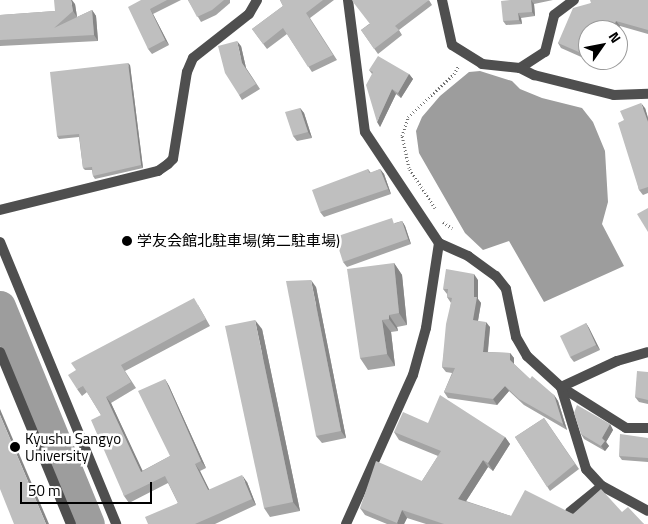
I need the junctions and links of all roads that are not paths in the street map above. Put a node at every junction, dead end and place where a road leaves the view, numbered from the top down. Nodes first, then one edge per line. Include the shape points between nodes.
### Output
1 (258, 0) edge
2 (348, 0) edge
3 (442, 0) edge
4 (574, 0) edge
5 (520, 68) junction
6 (648, 94) edge
7 (0, 210) edge
8 (0, 242) edge
9 (439, 243) junction
10 (0, 352) edge
11 (648, 352) edge
12 (561, 387) junction
13 (648, 428) edge
14 (602, 486) junction
15 (648, 511) edge
16 (570, 512) edge
17 (71, 524) edge
18 (116, 524) edge
19 (346, 524) edge

1 - 7 street via 249,14 193,58 187,72 173,159 168,164 158,171
2 - 9 street via 365,132
3 - 5 street via 452,45 482,64
4 - 5 street via 554,15 545,52
5 - 6 street via 534,75 614,95
8 - 18 street
9 - 12 street via 468,256 496,276 506,289 516,337 527,356
9 - 19 street via 426,328 413,375
10 - 17 street
11 - 12 street via 617,361
12 - 13 street via 626,428
12 - 14 street via 586,469
14 - 15 street
14 - 16 street

